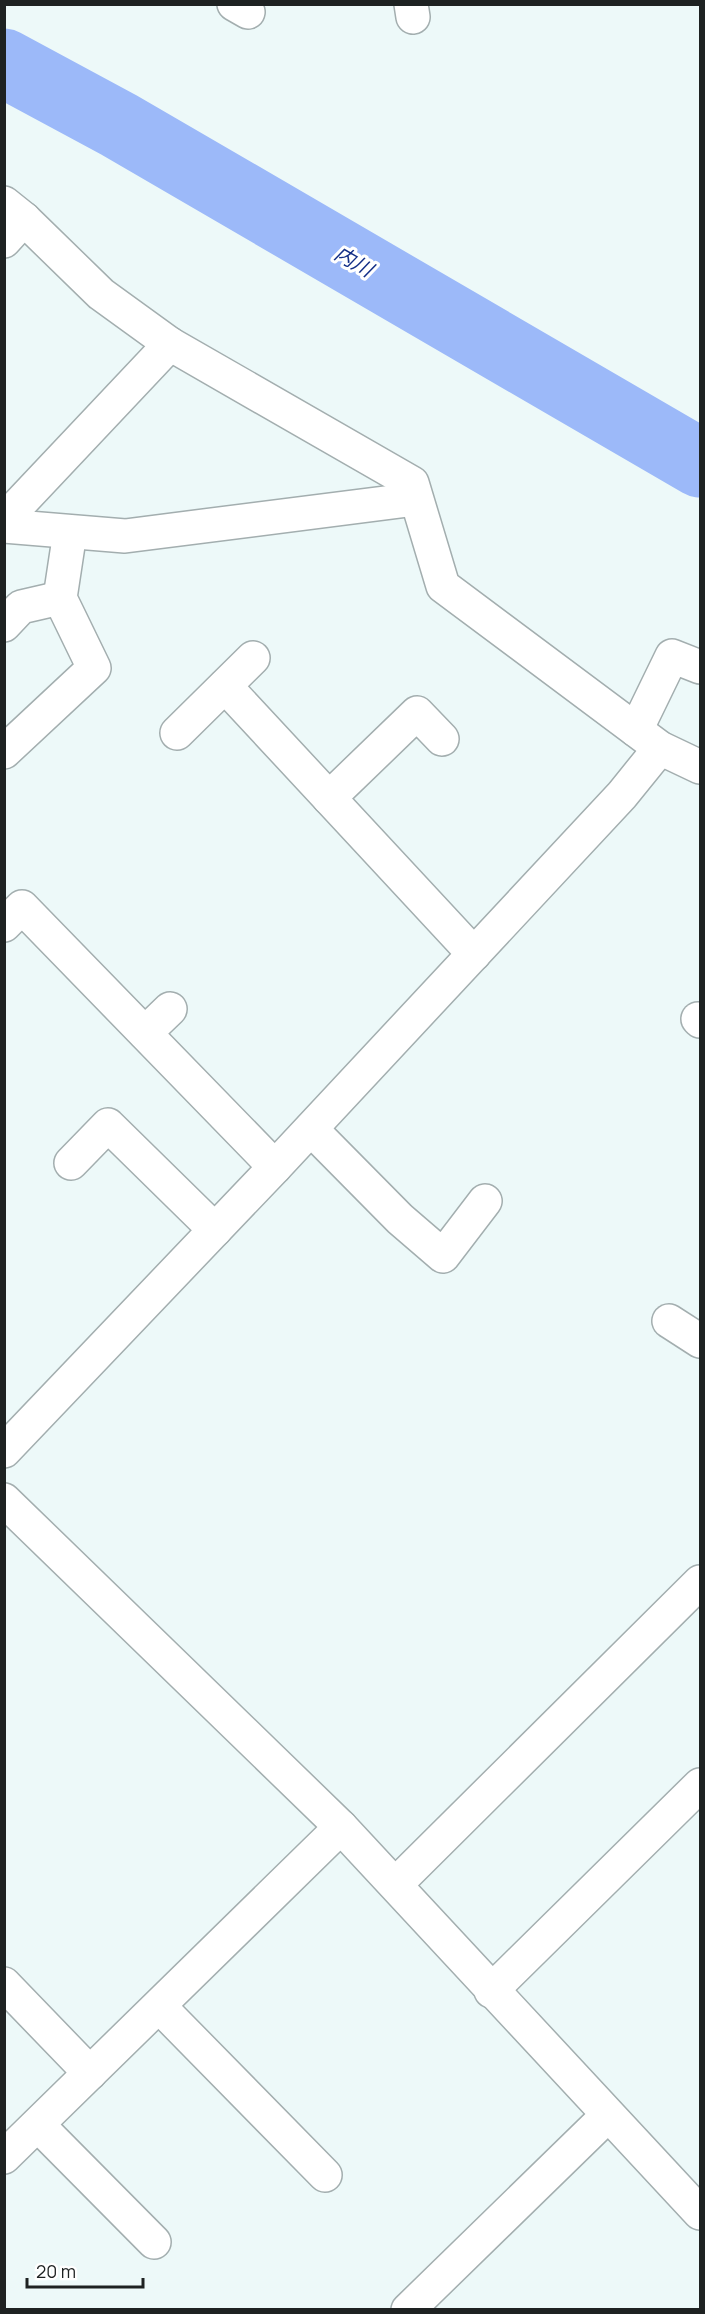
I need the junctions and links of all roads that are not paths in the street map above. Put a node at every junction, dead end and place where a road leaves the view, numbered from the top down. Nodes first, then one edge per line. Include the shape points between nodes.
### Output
1 (11, 221) edge
2 (170, 344) junction
3 (416, 499) junction
4 (4, 520) edge
5 (4, 526) edge
6 (70, 532) junction
7 (60, 598) junction
8 (4, 625) edge
9 (254, 658) dead end
10 (700, 667) edge
11 (225, 686) junction
12 (177, 734) dead end
13 (442, 739) dead end
14 (648, 739) junction
15 (4, 752) edge
16 (700, 767) edge
17 (329, 798) junction
18 (4, 925) edge
19 (474, 954) junction
20 (170, 1009) dead end
21 (145, 1033) junction
22 (311, 1129) junction
23 (71, 1163) dead end
24 (275, 1167) junction
25 (485, 1201) dead end
26 (215, 1230) junction
27 (669, 1321) dead end
28 (700, 1341) edge
29 (4, 1450) edge
30 (4, 1500) edge
31 (700, 1582) edge
32 (700, 1785) edge
33 (341, 1827) junction
34 (396, 1884) junction
35 (4, 1984) edge
36 (491, 1991) junction
37 (159, 2006) junction
38 (90, 2073) junction
39 (608, 2115) junction
40 (38, 2125) junction
41 (4, 2157) edge
42 (325, 2175) dead end
43 (700, 2213) edge
44 (154, 2242) dead end
45 (408, 2310) edge

1 - 2 street
2 - 3 street via 412,483
2 - 4 street
3 - 6 street via 125,536
3 - 14 street via 443,586
5 - 6 street
6 - 7 street
7 - 8 street via 21,607
7 - 15 street via 94,668
9 - 11 street
10 - 14 street via 672,656
11 - 12 street
11 - 17 street
13 - 17 street via 417,713
14 - 16 street
14 - 19 street via 622,795
17 - 19 street
18 - 21 street via 22,907
19 - 22 street
20 - 21 street
21 - 24 street
22 - 24 street
22 - 25 street via 400,1219 443,1256
23 - 26 street via 108,1125
24 - 26 street
26 - 29 street
27 - 28 street
30 - 33 street
31 - 34 street
32 - 36 street
33 - 34 street
33 - 37 street
34 - 36 street
35 - 38 street
36 - 39 street
37 - 38 street
37 - 42 street
38 - 40 street
39 - 43 street
39 - 45 street
40 - 41 street
40 - 44 street

